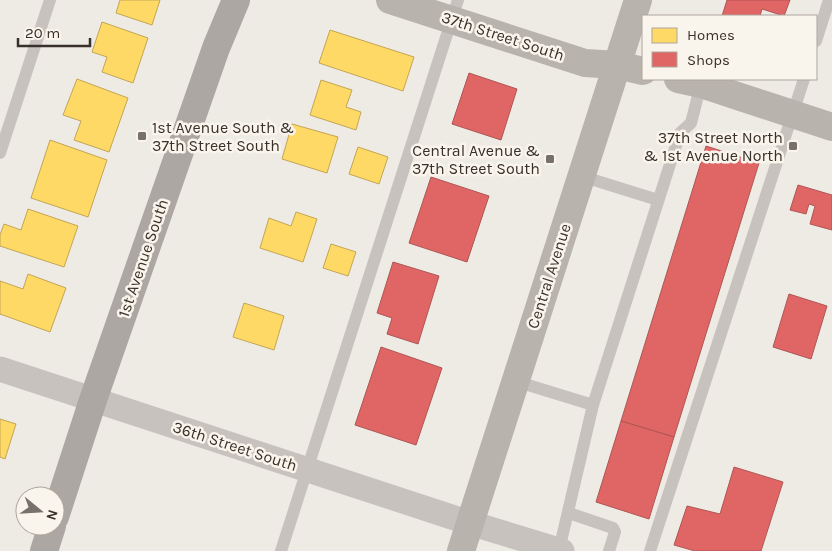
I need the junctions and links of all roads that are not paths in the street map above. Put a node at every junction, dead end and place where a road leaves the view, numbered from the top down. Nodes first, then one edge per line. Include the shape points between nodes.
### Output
1 (50, 0) edge
2 (236, 0) edge
3 (390, 0) edge
4 (638, 0) edge
5 (829, 0) edge
6 (455, 10) edge
7 (817, 39) edge
8 (617, 65) junction
9 (642, 71) edge
10 (804, 80) edge
11 (689, 81) edge
12 (792, 115) junction
13 (832, 127) edge
14 (0, 153) edge
15 (581, 176) junction
16 (658, 200) junction
17 (0, 369) edge
18 (515, 381) junction
19 (93, 400) junction
20 (593, 405) junction
21 (307, 470) junction
22 (65, 486) edge
23 (569, 513) junction
24 (470, 523) junction
25 (49, 536) edge
26 (44, 551) edge
27 (281, 551) edge
28 (461, 551) edge
29 (560, 551) edge
30 (609, 551) edge
31 (650, 551) edge

1 - 14 lane
2 - 19 main road, 1st Avenue South via 216,48
3 - 6 main road, 37th Street South
4 - 8 main road, Central Avenue
5 - 7 lane
6 - 8 main road, 37th Street South via 585,63
6 - 21 lane
8 - 9 main road, 37th Street South
8 - 15 main road, Central Avenue
10 - 12 lane
11 - 12 main road
11 - 16 lane via 691,123 680,133
12 - 13 main road
12 - 31 lane
15 - 16 lane
15 - 18 main road, Central Avenue
16 - 20 lane
17 - 19 street, 36th Street South
18 - 20 lane
18 - 24 main road, Central Avenue
19 - 21 street, 36th Street South
19 - 22 main road, 1st Avenue South
20 - 23 lane
21 - 24 street, 36th Street South
21 - 27 lane
23 - 29 lane
23 - 30 lane via 614,528
24 - 28 main road, Central Avenue
24 - 29 street, 36th Street South
25 - 26 main road

